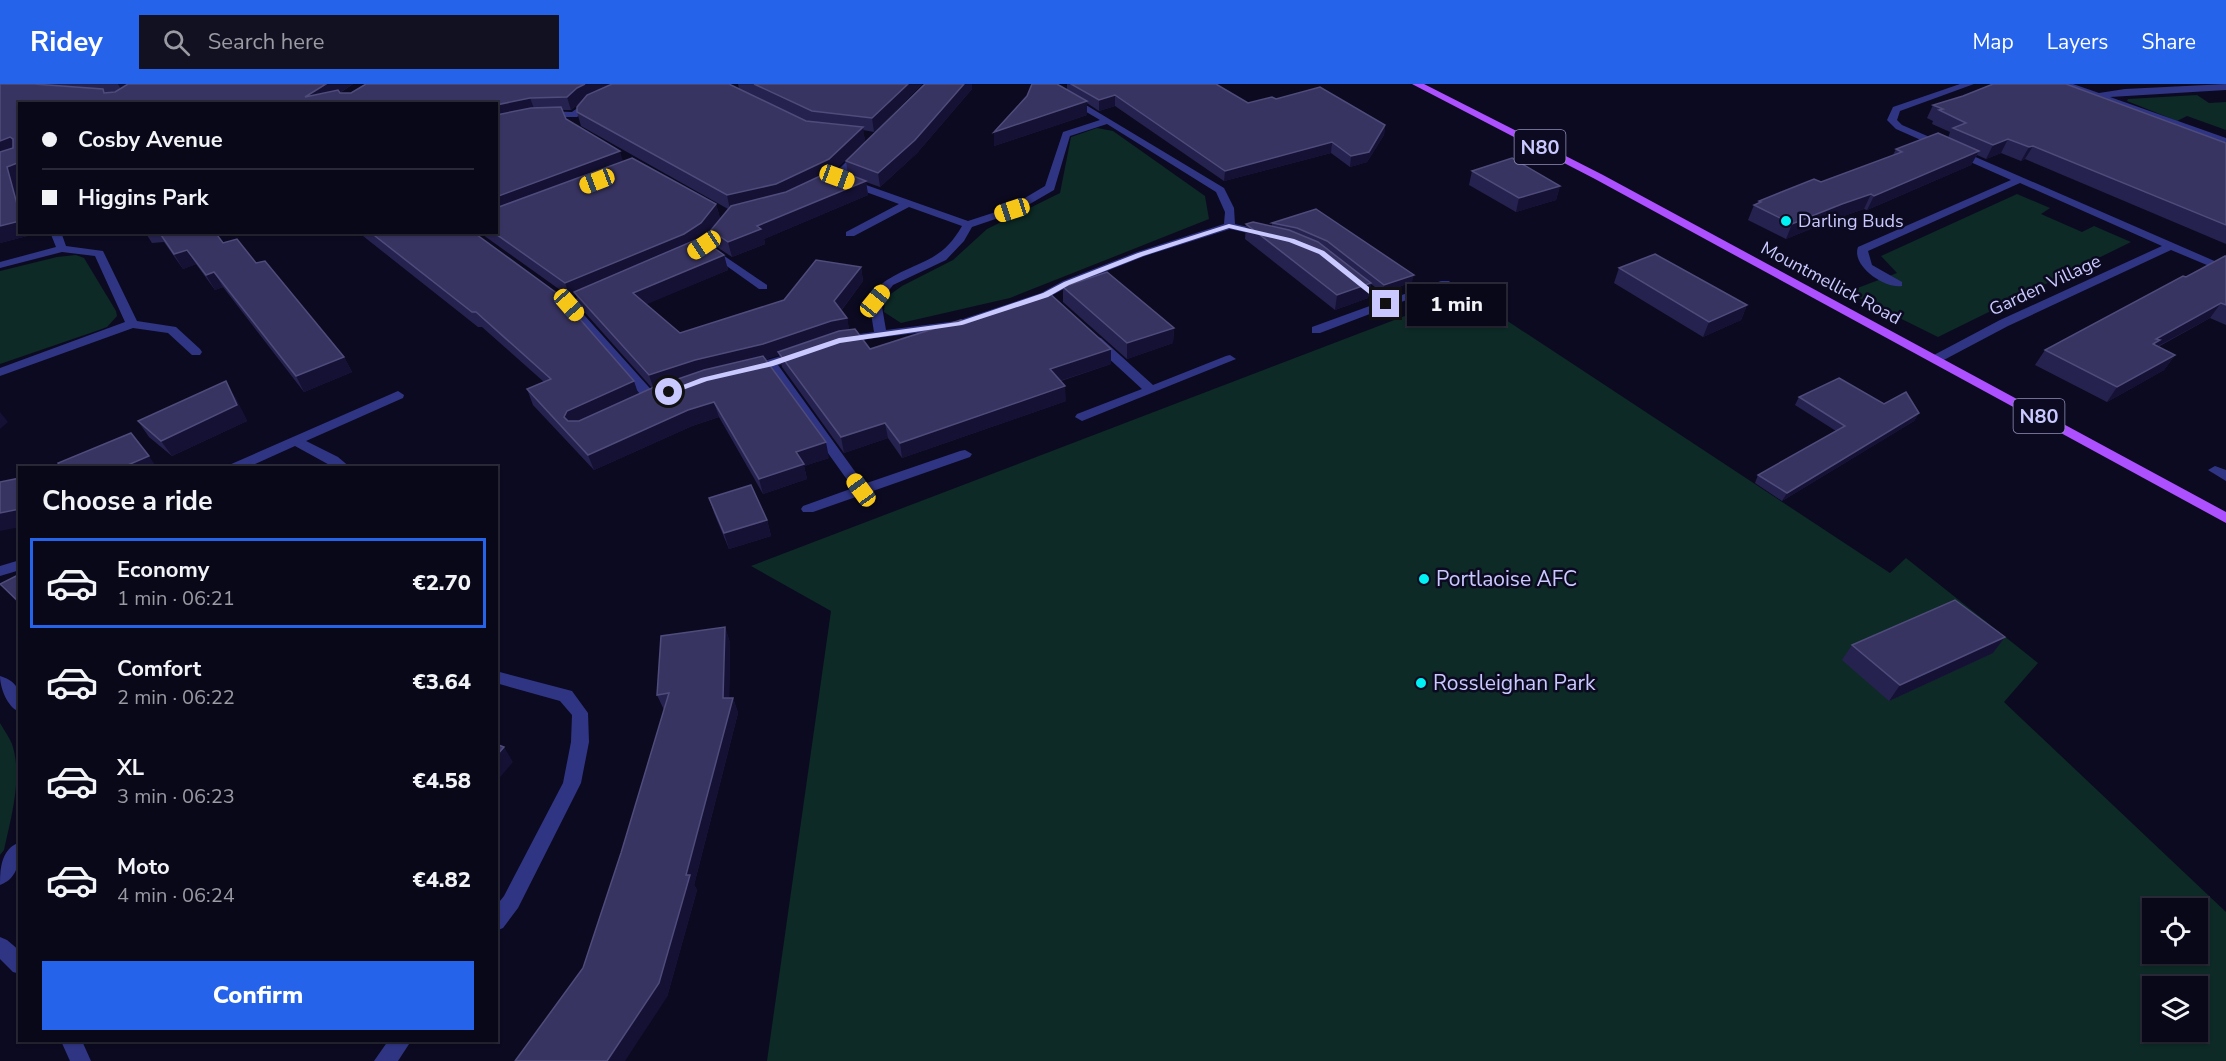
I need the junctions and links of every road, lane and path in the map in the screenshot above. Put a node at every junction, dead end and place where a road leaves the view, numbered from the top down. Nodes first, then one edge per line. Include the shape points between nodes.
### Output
1 (1044, 84) edge
2 (1417, 84) edge
3 (1969, 84) edge
4 (2064, 84) edge
5 (1066, 87) edge
6 (2226, 87) edge
7 (1055, 90) junction
8 (603, 96) edge
9 (2098, 96) junction
10 (574, 115) junction
11 (533, 116) edge
12 (1108, 121) junction
13 (575, 129) edge
14 (2226, 141) edge
15 (868, 145) edge
16 (837, 177) junction
17 (2019, 180) junction
18 (816, 187) edge
19 (909, 204) junction
20 (729, 213) edge
21 (968, 225) junction
22 (1229, 226) junction
23 (56, 234) edge
24 (850, 234) dead end
25 (1280, 238) edge
26 (704, 245) junction
27 (2170, 246) junction
28 (62, 249) junction
29 (682, 257) edge
30 (0, 265) edge
31 (2226, 270) edge
32 (1349, 274) edge
33 (1445, 283) dead end
34 (1898, 284) dead end
35 (764, 287) dead end
36 (610, 288) edge
37 (551, 292) edge
38 (1386, 304) junction
39 (569, 305) junction
40 (132, 324) junction
41 (1316, 330) dead end
42 (1089, 334) edge
43 (881, 335) junction
44 (829, 344) edge
45 (810, 351) edge
46 (196, 352) dead end
47 (1230, 359) dead end
48 (1936, 359) junction
49 (771, 364) junction
50 (0, 372) edge
51 (737, 372) edge
52 (1151, 390) junction
53 (398, 395) dead end
54 (652, 399) edge
55 (1082, 417) dead end
56 (294, 440) junction
57 (965, 454) dead end
58 (238, 466) edge
59 (341, 466) edge
60 (861, 490) junction
61 (808, 509) dead end
62 (2226, 518) edge
63 (18, 566) edge
64 (0, 571) edge
65 (498, 677) edge
66 (0, 682) edge
67 (18, 703) edge
68 (18, 853) edge
69 (0, 877) edge
70 (498, 919) edge
71 (0, 946) edge
72 (18, 963) edge
73 (72, 1042) edge
74 (400, 1042) edge
75 (81, 1061) edge
76 (384, 1061) edge

1 - 7 street
2 - 48 main road, Mountmellick Road / N80 via 1599,177
3 - 17 street via 1896,109 1892,120 1899,127
4 - 9 street
5 - 7 street
6 - 9 street
7 - 12 street
8 - 10 street
9 - 14 street
10 - 11 street
10 - 13 street
12 - 21 street via 1066,134 1050,188 1012,210
12 - 22 street via 1220,190 1230,208
15 - 16 street
16 - 18 street
16 - 19 street
17 - 27 street
17 - 34 street via 1862,249 1865,266
19 - 21 street
19 - 24 street
20 - 26 street
21 - 43 street via 942,258 890,284 875,301
22 - 25 street
22 - 43 street via 1141,254 1066,284 1050,299 959,324
23 - 28 street
26 - 29 street
26 - 35 street
27 - 31 street
27 - 48 street, Garden Village
28 - 30 street
28 - 40 street via 99,253
32 - 38 street
33 - 38 street
36 - 39 street
37 - 39 street
38 - 41 street
39 - 54 street
40 - 46 street via 172,330
40 - 50 street
42 - 52 street
43 - 44 street
45 - 49 street
47 - 52 street
48 - 62 main road, Mountmellick Road / N80
49 - 51 street
49 - 60 street
52 - 55 street
53 - 56 street
56 - 58 street
56 - 59 street
57 - 60 street
60 - 61 street
63 - 64 street
65 - 70 street via 566,696 580,712 580,741 572,783 511,902
66 - 67 street via 9,687
68 - 69 street
71 - 72 street
73 - 75 street
74 - 76 street

